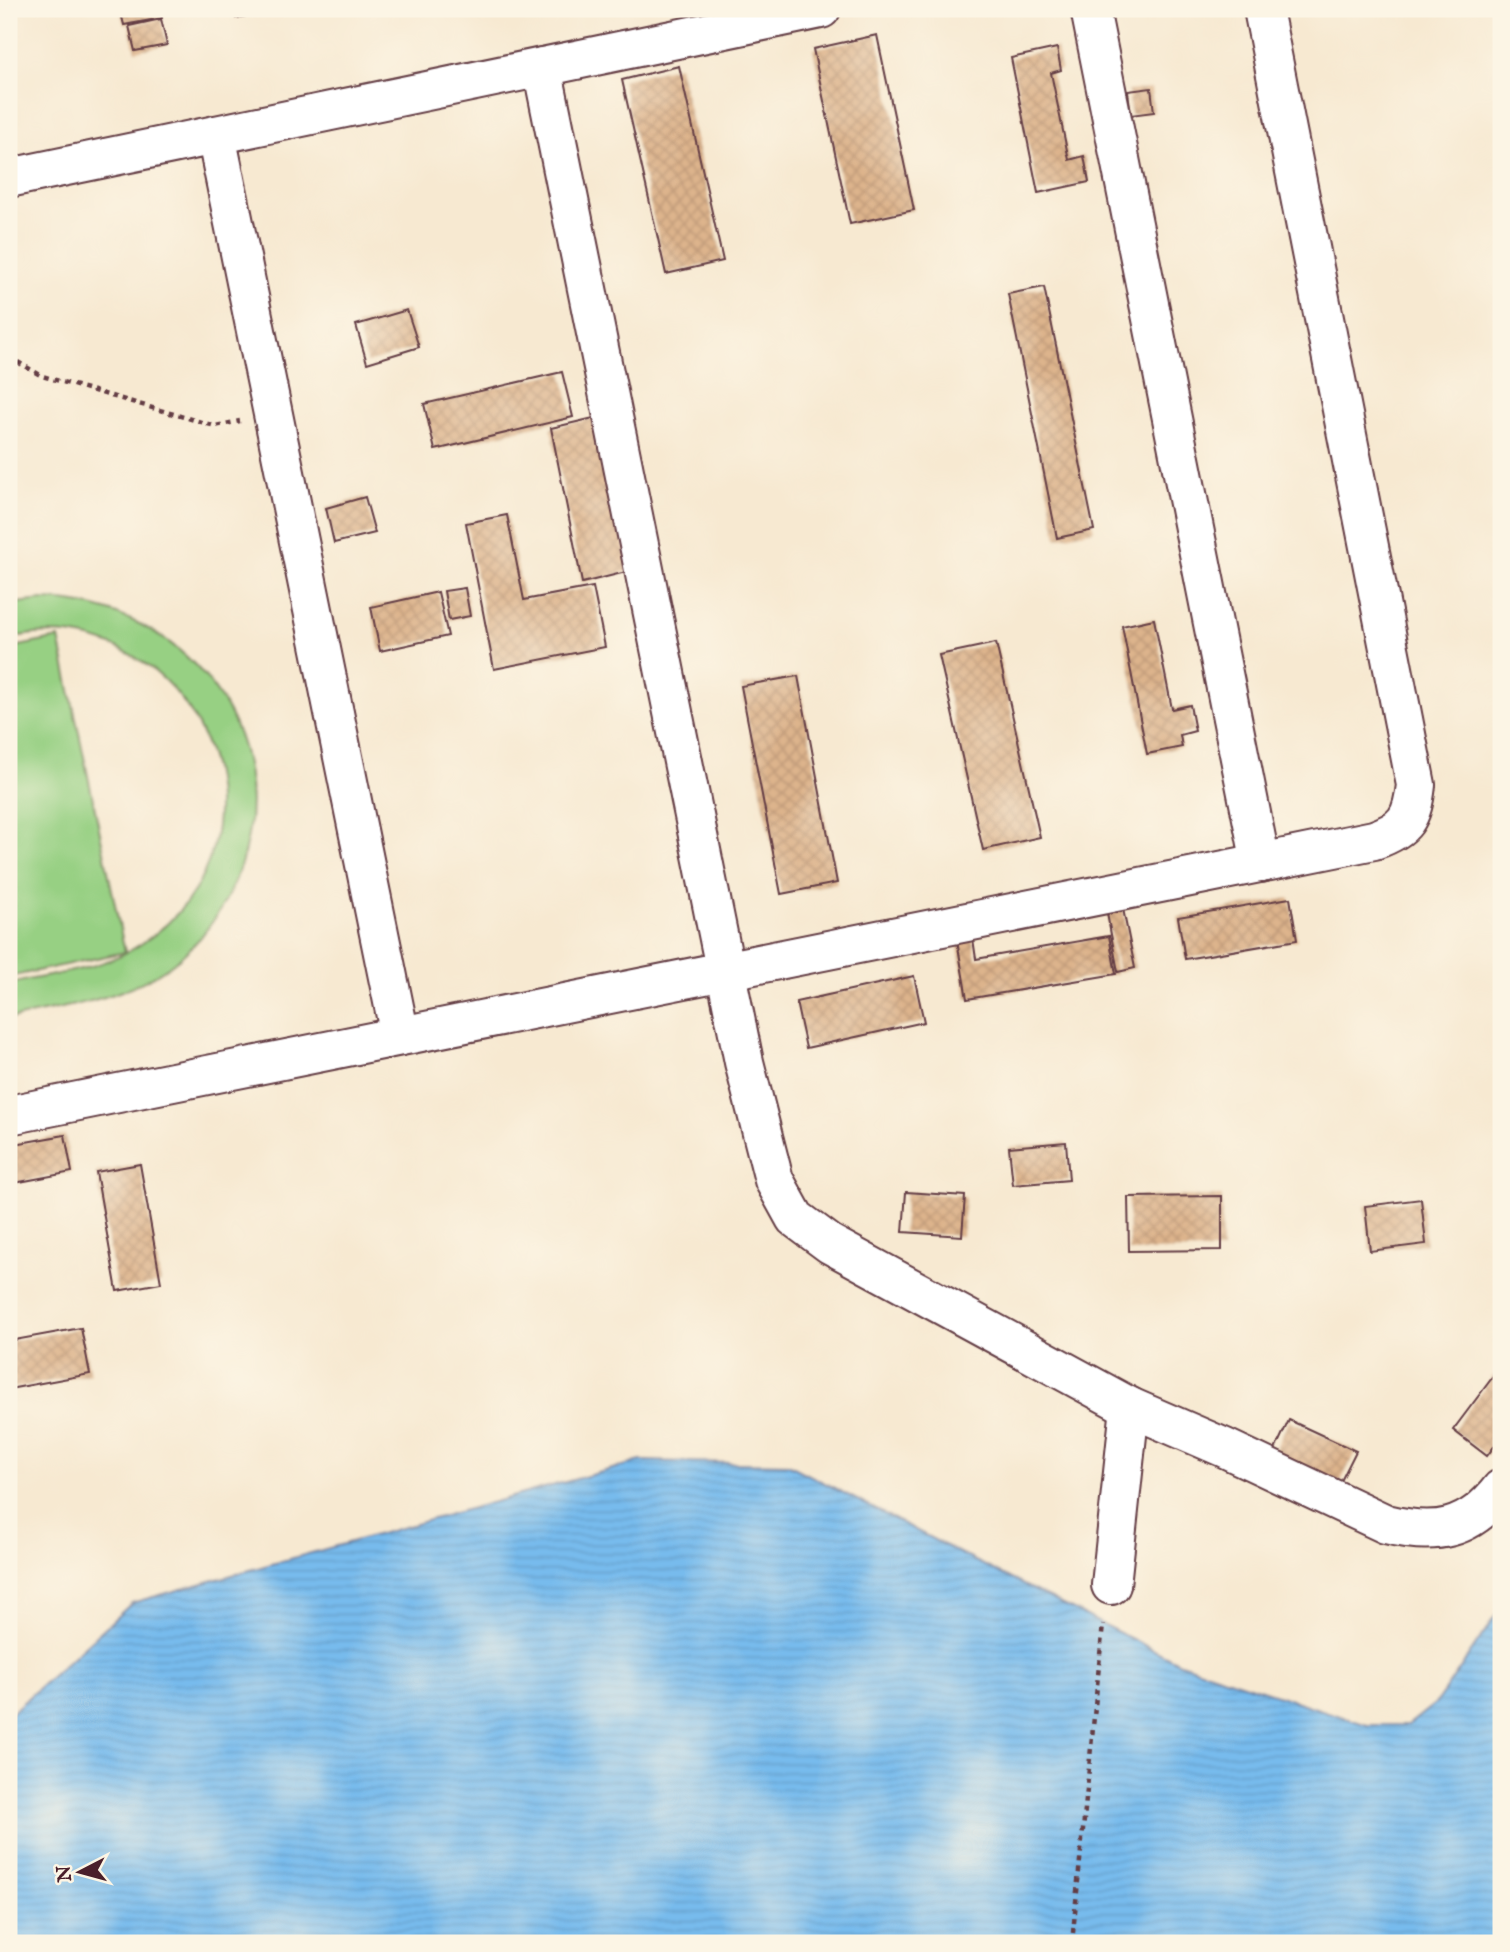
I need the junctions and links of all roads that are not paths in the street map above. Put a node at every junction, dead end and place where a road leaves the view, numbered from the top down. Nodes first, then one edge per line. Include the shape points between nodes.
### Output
1 (821, 9) edge
2 (1090, 9) edge
3 (1263, 9) edge
4 (542, 67) junction
5 (216, 135) junction
6 (9, 178) edge
7 (1261, 863) junction
8 (727, 970) junction
9 (400, 1036) junction
10 (9, 1115) edge
11 (1130, 1407) junction
12 (1501, 1489) edge
13 (1111, 1585) dead end

1 - 4 street
2 - 7 street
3 - 7 street via 1416,785 1414,803 1395,833
4 - 5 street
4 - 8 street
5 - 6 street
5 - 9 street
7 - 8 street
8 - 9 street
8 - 11 street via 744,1062 774,1180 795,1219 830,1244
9 - 10 street
11 - 12 street via 1386,1524 1413,1531 1441,1530 1466,1521 1489,1505
11 - 13 street

